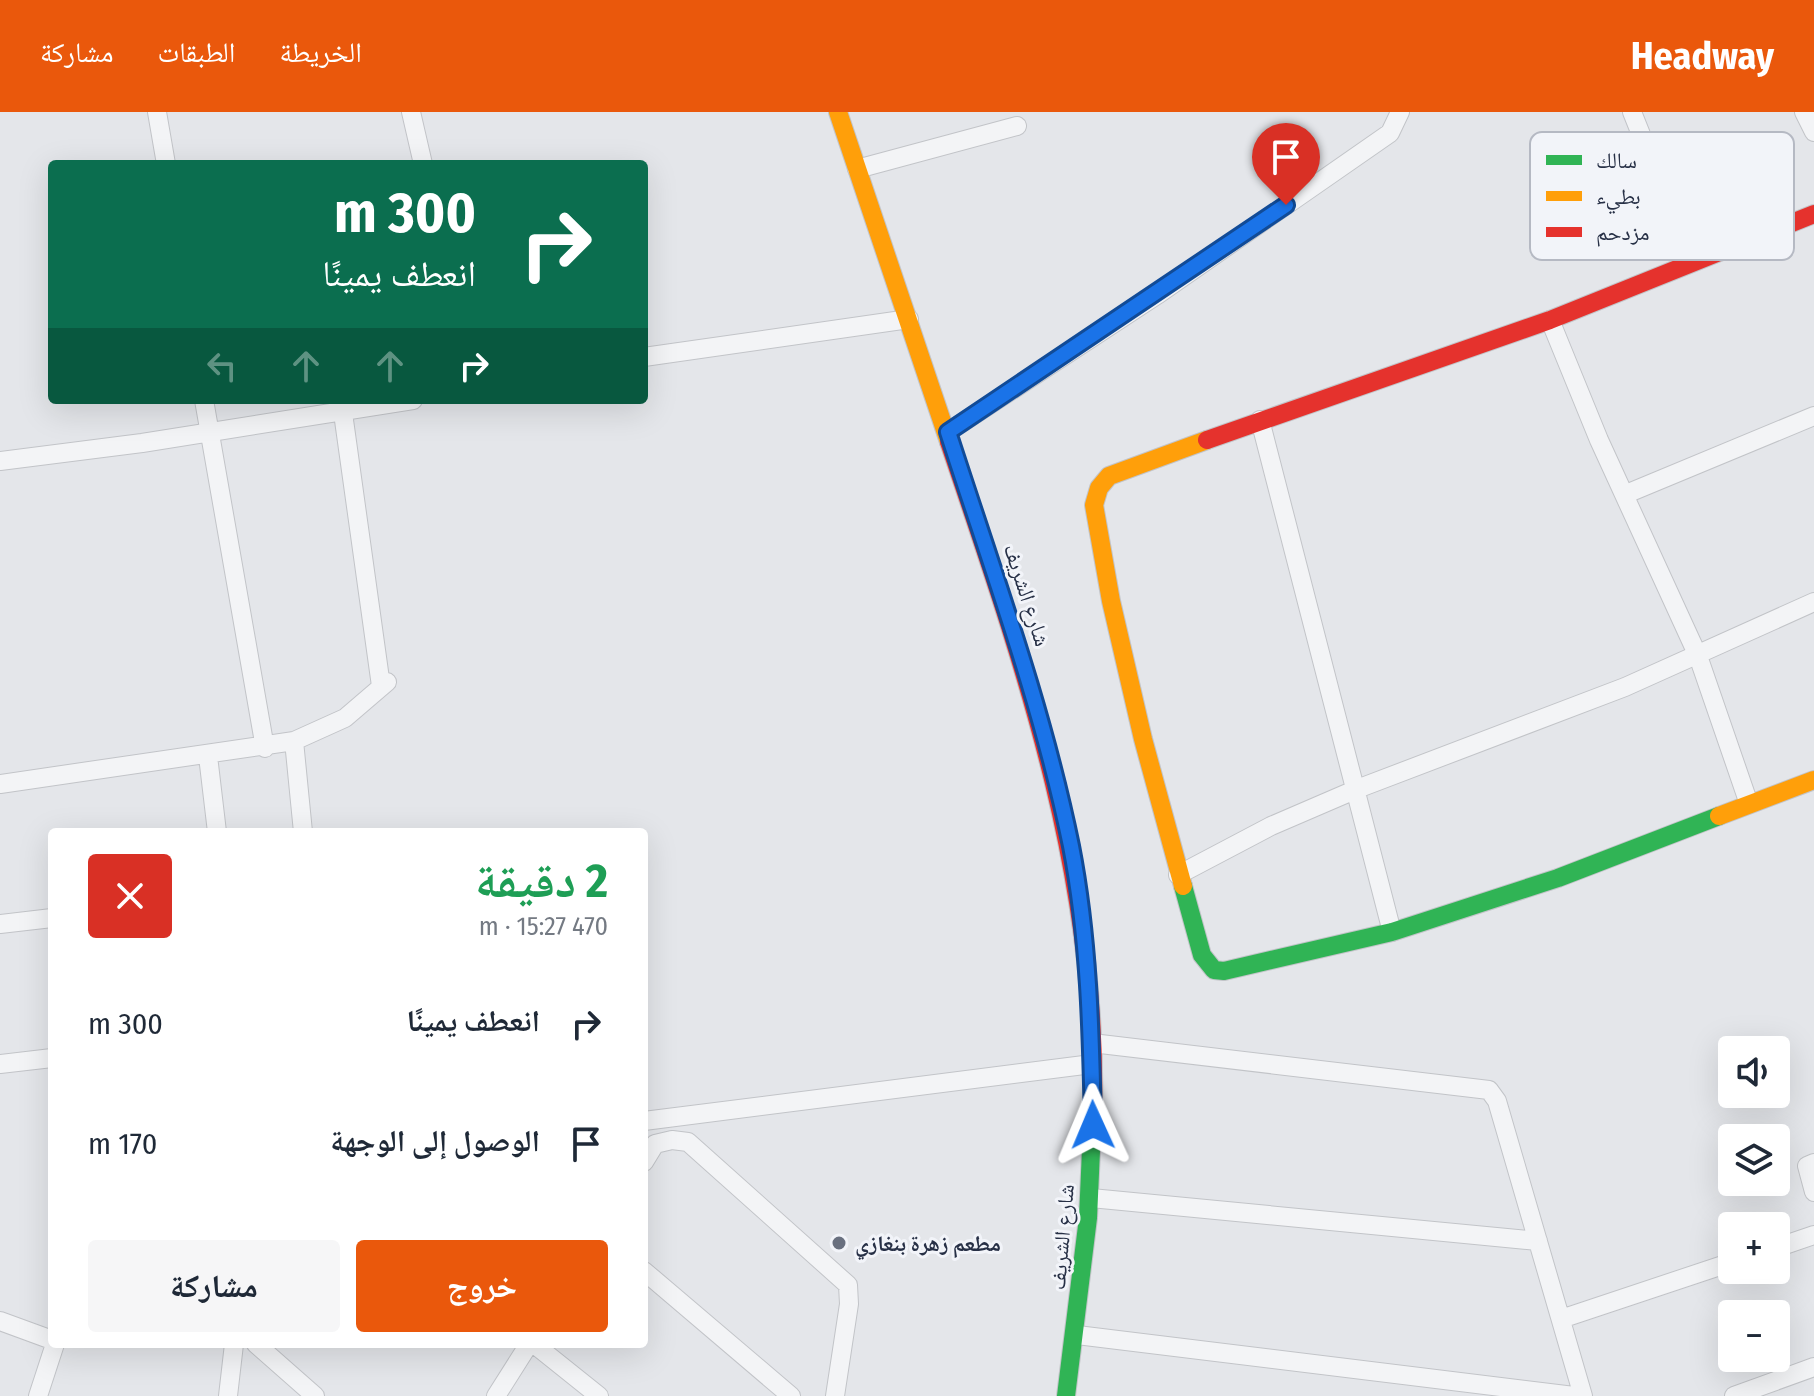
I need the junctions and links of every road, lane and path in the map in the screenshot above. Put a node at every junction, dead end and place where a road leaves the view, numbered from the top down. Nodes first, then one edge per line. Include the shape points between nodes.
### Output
1 (157, 112) edge
2 (411, 112) edge
3 (838, 112) edge
4 (1400, 112) edge
5 (1632, 112) edge
6 (1804, 112) edge
7 (1017, 126) dead end
8 (1640, 132) edge
9 (1814, 132) edge
10 (165, 160) edge
11 (422, 160) edge
12 (857, 169) junction
13 (1814, 214) edge
14 (1794, 222) edge
15 (1697, 260) edge
16 (1692, 262) joint
17 (909, 319) junction
18 (1550, 320) junction
19 (648, 356) edge
20 (205, 404) edge
21 (391, 404) edge
22 (343, 413) junction
23 (1814, 416) edge
24 (1260, 420) junction
25 (948, 432) junction
26 (209, 433) junction
27 (0, 461) edge
28 (1626, 494) junction
29 (1814, 602) edge
30 (1698, 656) junction
31 (294, 741) junction
32 (265, 748) junction
33 (208, 756) junction
34 (1814, 780) edge
35 (0, 784) edge
36 (1357, 789) junction
37 (1749, 804) junction
38 (217, 828) edge
39 (303, 828) edge
40 (1178, 875) junction
41 (48, 918) edge
42 (0, 924) edge
43 (1392, 932) junction
44 (1092, 1043) junction
45 (48, 1058) edge
46 (0, 1064) edge
47 (1092, 1064) junction
48 (648, 1120) edge
49 (648, 1155) edge
50 (1814, 1163) edge
51 (1814, 1192) edge
52 (1091, 1198) junction
53 (1814, 1235) edge
54 (1538, 1241) junction
55 (1790, 1243) edge
56 (1718, 1267) edge
57 (648, 1274) edge
58 (1561, 1319) junction
59 (0, 1321) edge
60 (1077, 1335) junction
61 (48, 1340) edge
62 (51, 1348) edge
63 (234, 1348) edge
64 (261, 1348) edge
65 (528, 1348) edge
66 (536, 1348) edge
67 (1814, 1367) edge
68 (38, 1396) edge
69 (228, 1396) edge
70 (315, 1396) edge
71 (496, 1396) edge
72 (599, 1396) edge
73 (791, 1396) edge
74 (835, 1396) edge
75 (1066, 1396) edge
76 (1574, 1396) edge
77 (1583, 1396) edge
78 (1734, 1396) edge

1 - 10 street
2 - 11 street
3 - 12 street, شارع الشريف
4 - 25 street via 1390,133
5 - 8 street
6 - 9 street
7 - 12 street
12 - 17 street, شارع الشريف
13 - 14 street
15 - 16 street
16 - 18 street
17 - 19 street
17 - 25 street, شارع الشريف
18 - 24 street
18 - 28 street
20 - 26 street
21 - 22 street
22 - 26 street
22 - 31 street via 384,684 345,718
23 - 28 street
24 - 36 street
24 - 40 street via 1109,476 1094,505 1114,616
25 - 44 street, شارع الشريف via 1051,756 1083,920
26 - 27 street
26 - 32 street
28 - 30 street
29 - 30 street
30 - 36 street
30 - 37 street
31 - 32 street
31 - 39 street
32 - 33 street
33 - 35 street
33 - 38 street
34 - 37 street
36 - 40 street
36 - 43 street
37 - 43 street via 1558,878
40 - 43 street via 1202,955 1214,970
41 - 42 street
44 - 47 street, شارع الشريف
44 - 54 street via 1489,1090 1497,1101
45 - 46 street
47 - 48 street
47 - 52 street, شارع الشريف
49 - 74 street via 655,1144 688,1142 846,1282 849,1304
50 - 51 street via 1807,1166
52 - 54 street
52 - 60 street, شارع الشريف
53 - 55 street
54 - 58 street
56 - 58 street
57 - 73 street
58 - 77 street
59 - 61 street
60 - 75 street, شارع الشريف
60 - 76 street
62 - 68 street
63 - 69 street
64 - 70 street
65 - 71 street
66 - 72 street
67 - 78 street

